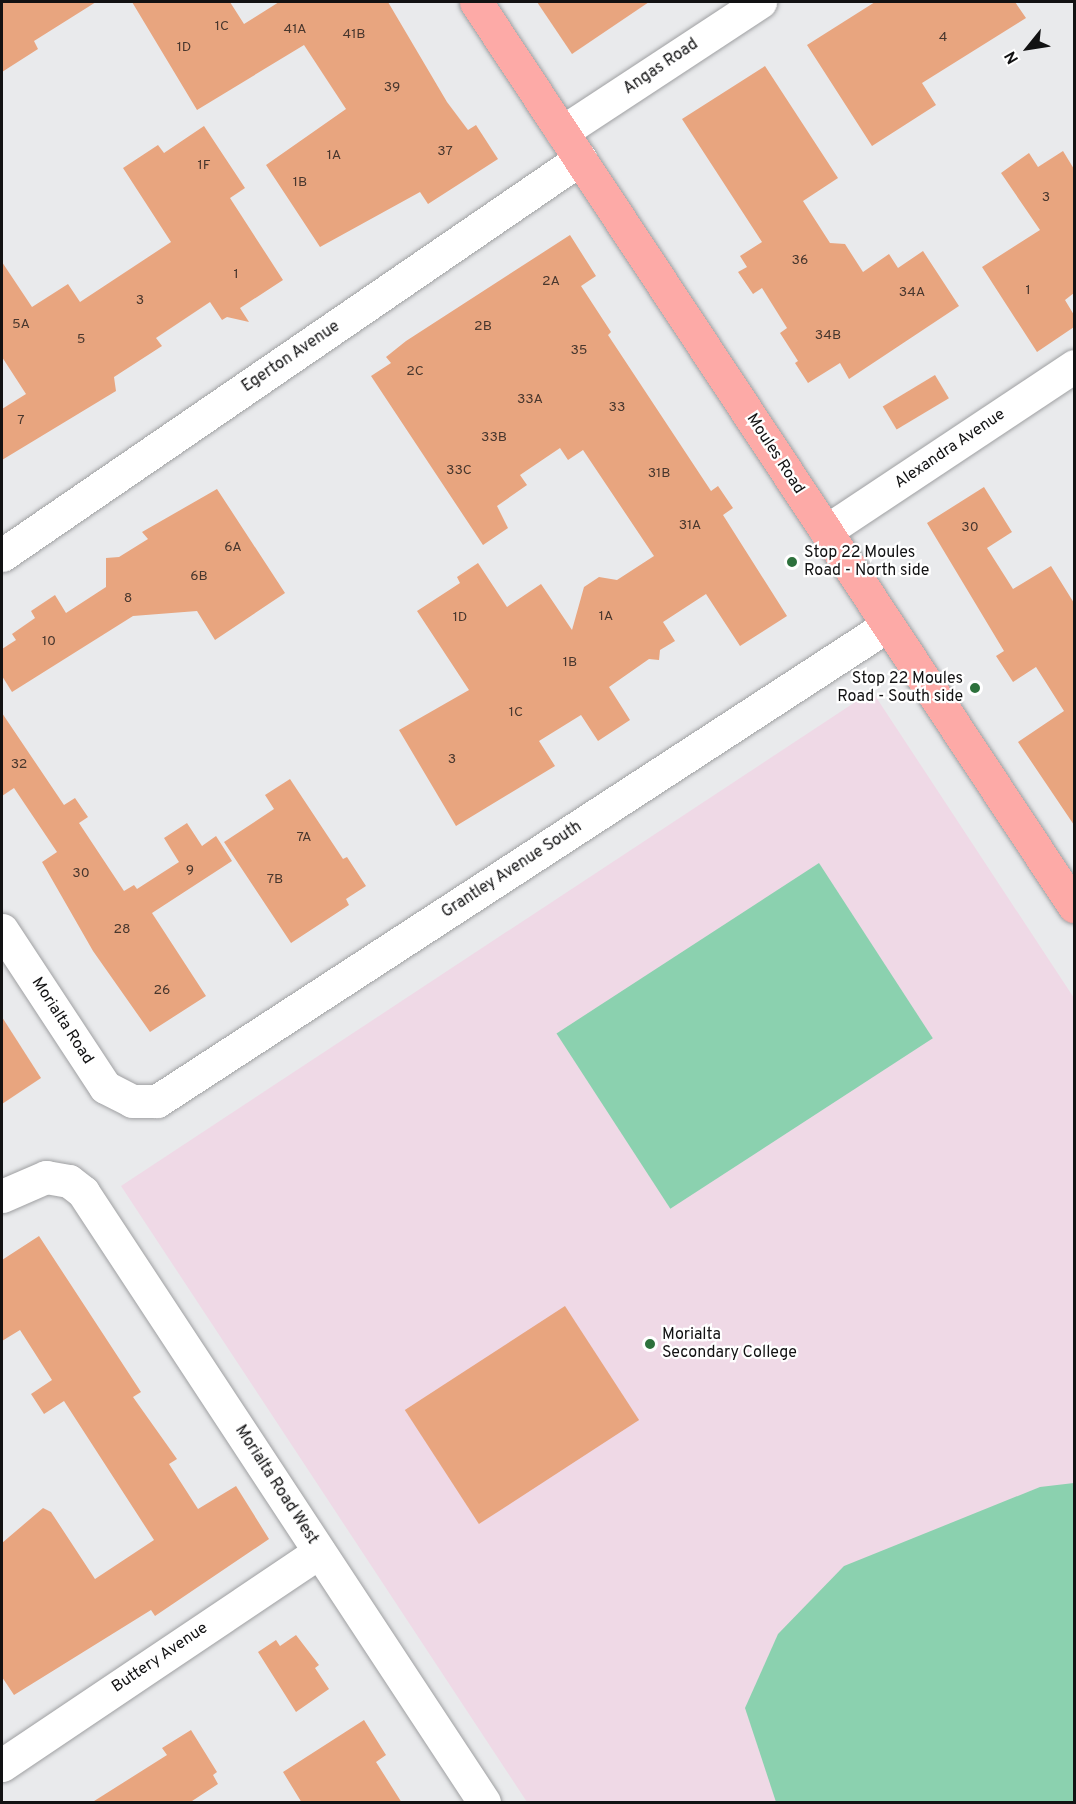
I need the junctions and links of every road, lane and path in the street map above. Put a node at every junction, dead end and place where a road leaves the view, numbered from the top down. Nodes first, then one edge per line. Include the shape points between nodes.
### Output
1 (476, 2) edge
2 (760, 2) edge
3 (571, 145) junction
4 (1074, 366) edge
5 (826, 531) junction
6 (2, 555) edge
7 (888, 625) junction
8 (1074, 906) edge
9 (2, 930) edge
10 (132, 1101) joint
11 (2, 1196) edge
12 (319, 1552) junction
13 (2, 1765) edge
14 (484, 1803) edge

1 - 3 main road, Moules Road
2 - 3 street, Angas Road
3 - 5 main road, Moules Road
3 - 6 street, Egerton Avenue
4 - 5 street, Alexandra Avenue
5 - 7 main road, Moules Road
7 - 8 main road, Moules Road
7 - 10 street, Grantley Avenue South via 157,1101
9 - 10 street, Morialta Road via 105,1087
11 - 12 street, Morialta Road West via 36,1178 58,1178 78,1187 96,1208
12 - 13 street, Buttery Avenue
12 - 14 street, Morialta Road West

